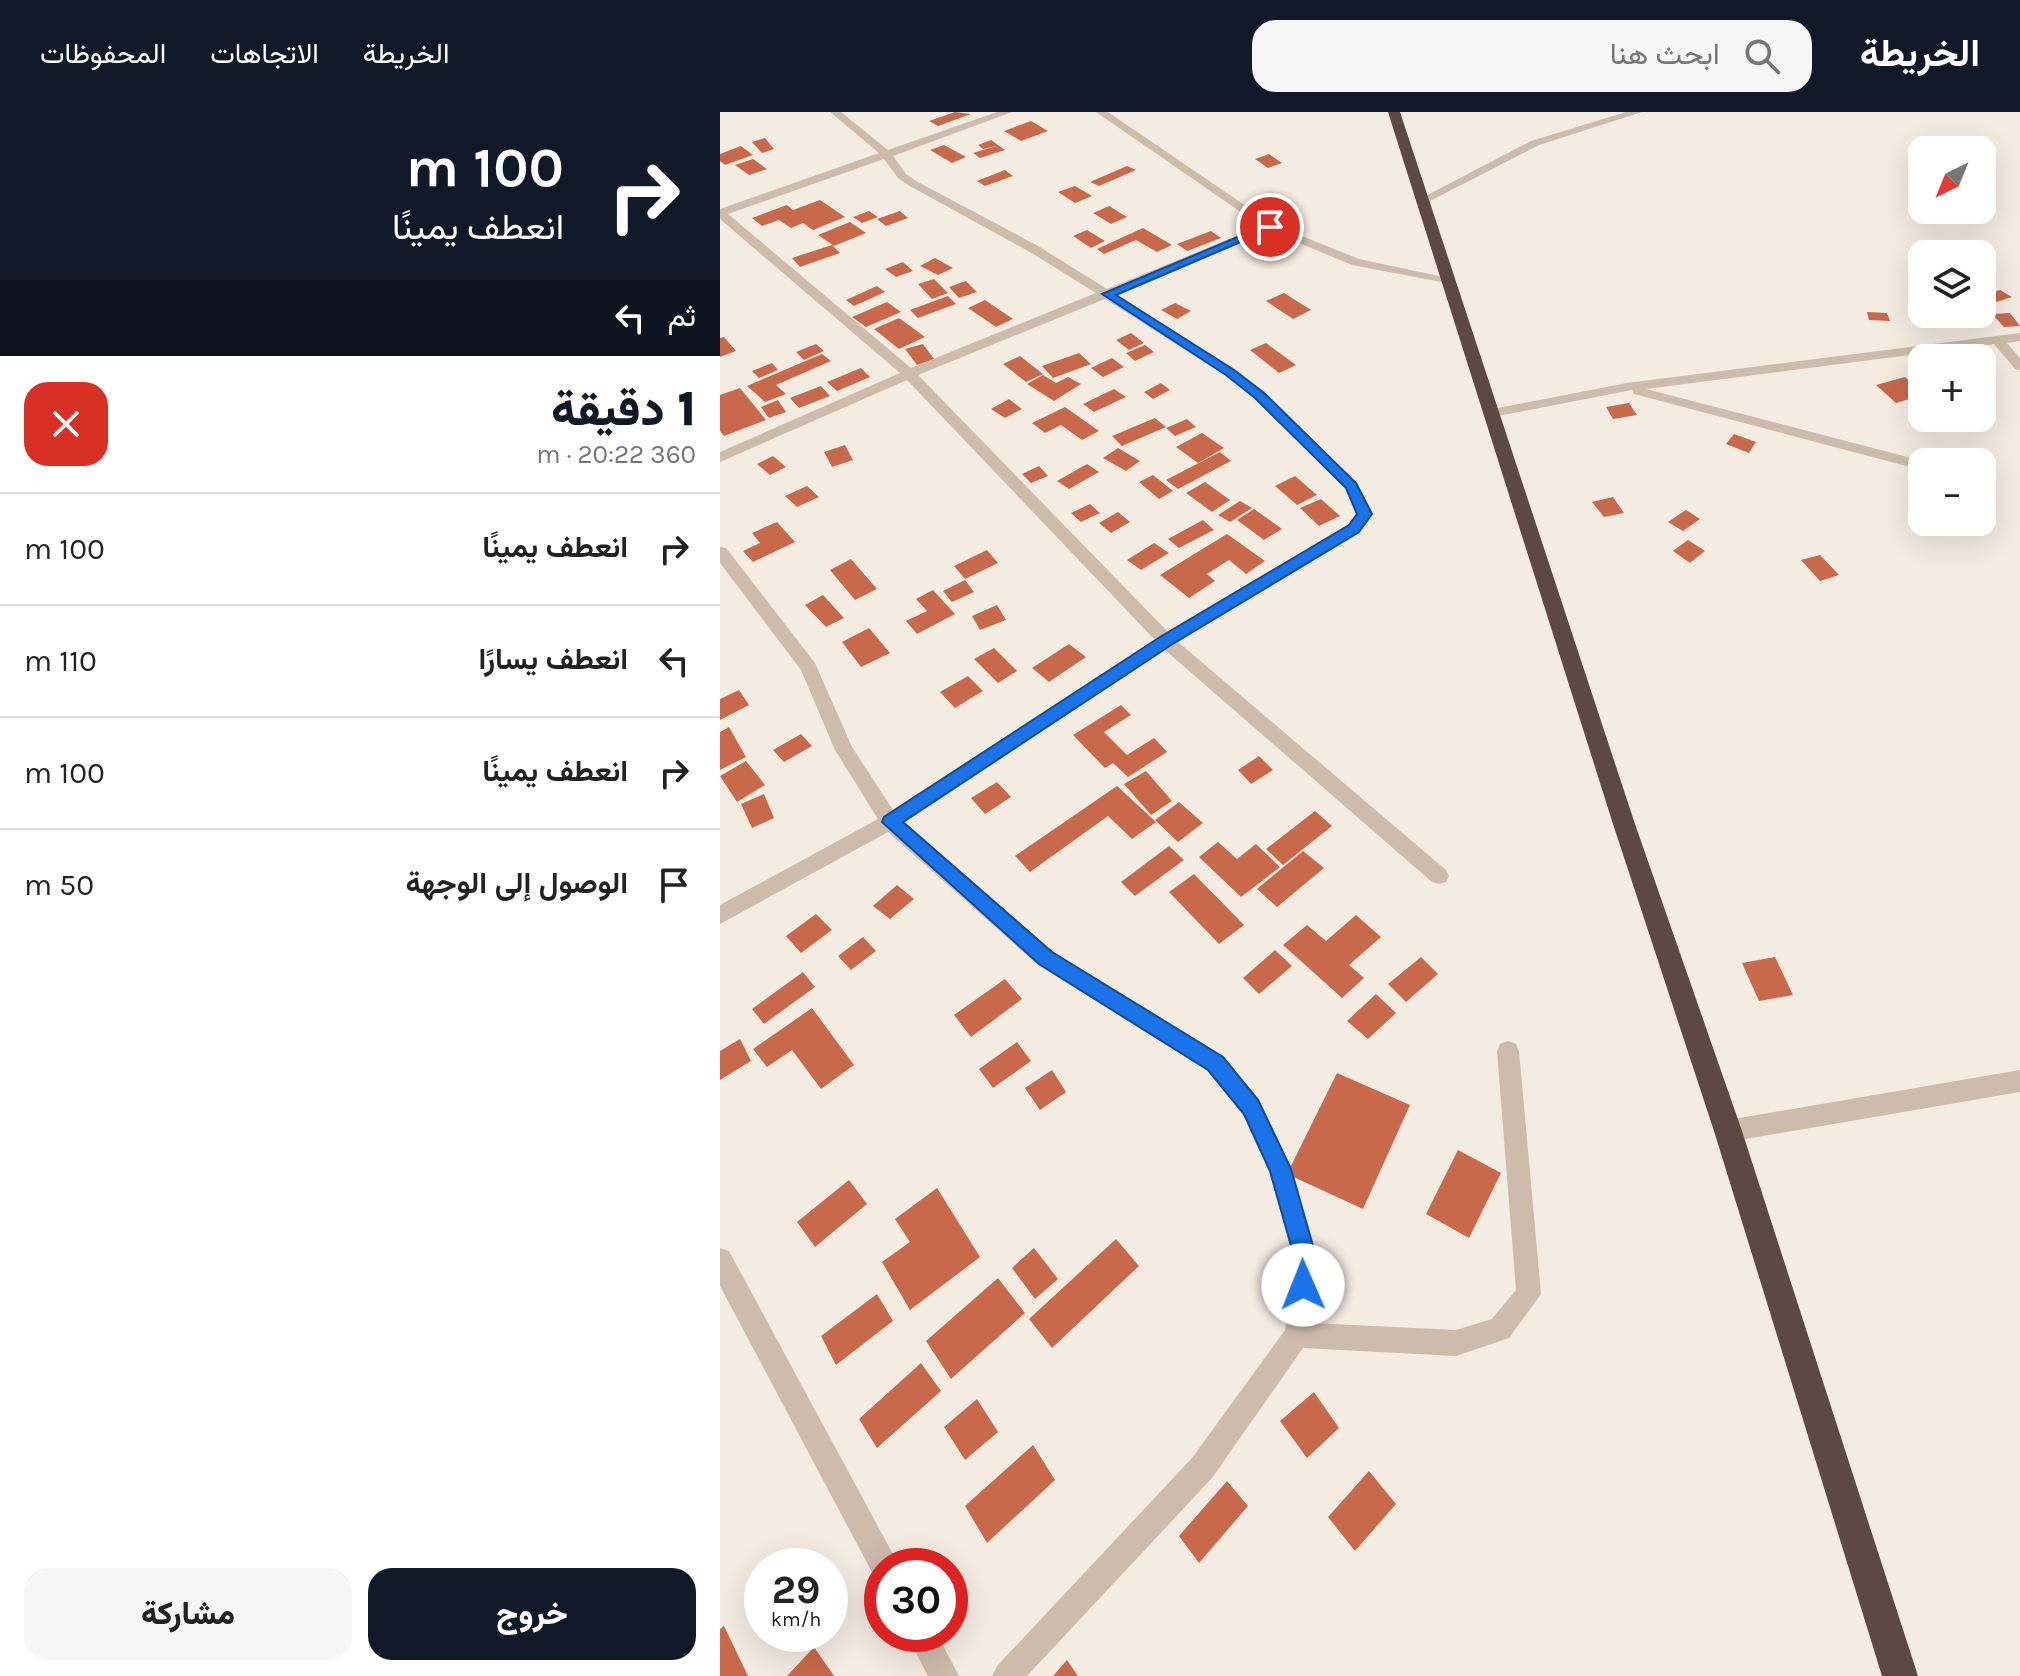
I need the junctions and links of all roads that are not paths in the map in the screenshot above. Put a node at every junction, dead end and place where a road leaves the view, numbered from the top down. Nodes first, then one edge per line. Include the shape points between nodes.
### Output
1 (835, 112) edge
2 (1007, 112) edge
3 (1101, 112) edge
4 (1394, 112) edge
5 (1637, 112) edge
6 (886, 154) junction
7 (1424, 200) junction
8 (1270, 227) junction
9 (1447, 279) junction
10 (1107, 294) junction
11 (2020, 337) edge
12 (1997, 340) junction
13 (2020, 366) edge
14 (909, 374) junction
15 (1627, 387) junction
16 (1493, 413) junction
17 (720, 457) edge
18 (1908, 461) edge
19 (720, 552) edge
20 (1166, 641) junction
21 (890, 822) junction
22 (1439, 876) dead end
23 (720, 915) edge
24 (1508, 1051) dead end
25 (2020, 1081) edge
26 (1728, 1131) junction
27 (720, 1260) edge
28 (1297, 1335) junction
29 (874, 1548) edge
30 (931, 1652) edge
31 (944, 1676) edge
32 (1007, 1676) edge
33 (1900, 1676) edge

1 - 6 street
2 - 6 street
3 - 8 street
4 - 7 highway
5 - 7 street via 1535,143
6 - 10 street via 912,183
6 - 14 street via 720,213
7 - 9 highway
8 - 9 street via 1356,262
8 - 10 street
9 - 16 highway
10 - 14 street
10 - 20 street via 1260,395 1352,486 1365,514 1354,529
11 - 12 street
12 - 13 street
12 - 15 street
14 - 17 street
14 - 20 street
15 - 16 street
15 - 18 street
16 - 26 highway
19 - 21 street via 809,667 844,750
20 - 21 street
20 - 22 street
21 - 23 street
21 - 28 street via 1045,958 1215,1063 1251,1107 1280,1169 1306,1260
24 - 28 street via 1529,1294 1500,1329 1456,1343
25 - 26 street
26 - 33 highway
27 - 29 street
28 - 32 street via 1202,1468
30 - 31 street

